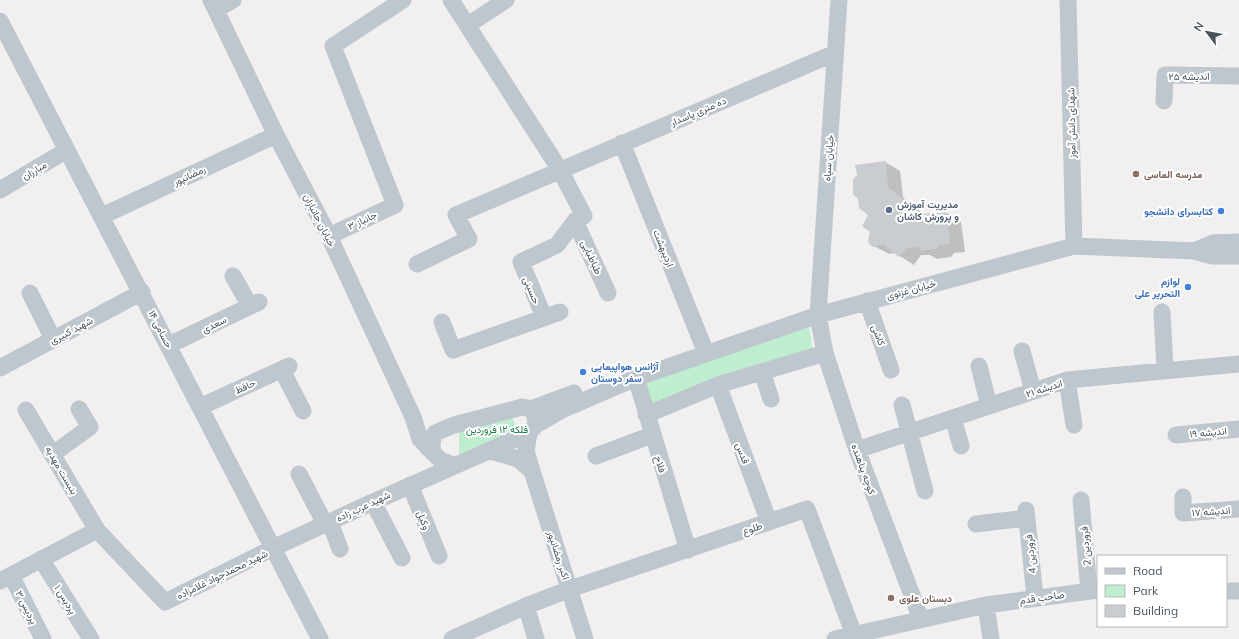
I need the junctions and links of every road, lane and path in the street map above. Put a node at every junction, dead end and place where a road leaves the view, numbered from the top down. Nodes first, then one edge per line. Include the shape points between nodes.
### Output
1 (233, 0) edge
2 (403, 0) edge
3 (451, 0) edge
4 (506, 0) edge
5 (840, 0) edge
6 (1068, 0) edge
7 (213, 5) edge
8 (0, 21) edge
9 (468, 25) junction
10 (835, 53) junction
11 (1239, 76) edge
12 (1164, 100) dead end
13 (276, 135) junction
14 (622, 143) junction
15 (67, 150) junction
16 (560, 170) junction
17 (0, 190) edge
18 (102, 216) junction
19 (575, 221) junction
20 (329, 236) junction
21 (1239, 242) edge
22 (1074, 246) junction
23 (1194, 251) junction
24 (1239, 256) edge
25 (417, 264) dead end
26 (233, 276) dead end
27 (30, 292) dead end
28 (142, 292) junction
29 (608, 293) dead end
30 (867, 301) junction
31 (560, 312) dead end
32 (1162, 312) dead end
33 (818, 315) junction
34 (544, 317) junction
35 (442, 322) dead end
36 (53, 339) junction
37 (169, 345) junction
38 (1022, 351) dead end
39 (706, 353) junction
40 (825, 353) junction
41 (1239, 364) edge
42 (979, 366) dead end
43 (0, 368) edge
44 (891, 370) dead end
45 (1165, 370) junction
46 (762, 372) junction
47 (636, 378) junction
48 (1067, 380) junction
49 (718, 385) junction
50 (1033, 391) junction
51 (771, 399) dead end
52 (902, 405) dead end
53 (990, 406) junction
54 (200, 407) junction
55 (80, 409) dead end
56 (26, 410) dead end
57 (303, 411) dead end
58 (646, 415) junction
59 (413, 417) junction
60 (953, 418) junction
61 (532, 422) junction
62 (1074, 425) dead end
63 (1239, 429) edge
64 (909, 432) junction
65 (435, 433) junction
66 (652, 435) junction
67 (1176, 435) dead end
68 (961, 446) dead end
69 (857, 450) junction
70 (491, 451) junction
71 (433, 453) junction
72 (53, 454) junction
73 (596, 456) dead end
74 (454, 465) junction
75 (532, 471) junction
76 (298, 474) dead end
77 (410, 485) junction
78 (926, 490) dead end
79 (1081, 500) dead end
80 (372, 502) junction
81 (1183, 505) dead end
82 (1239, 508) edge
83 (769, 522) junction
84 (328, 523) junction
85 (976, 524) dead end
86 (97, 530) junction
87 (273, 548) junction
88 (340, 549) dead end
89 (688, 550) junction
90 (439, 556) dead end
91 (402, 558) dead end
92 (41, 559) junction
93 (6, 578) edge
94 (570, 589) junction
95 (1093, 590) edge
96 (1227, 591) edge
97 (1239, 591) edge
98 (1035, 597) junction
99 (986, 605) junction
100 (526, 606) junction
101 (921, 619) junction
102 (854, 635) junction
103 (43, 639) edge
104 (91, 639) edge
105 (320, 639) edge
106 (452, 639) edge
107 (536, 639) edge
108 (585, 639) edge
109 (835, 639) edge
110 (991, 639) edge

1 - 7 street
2 - 20 street, جانباز ۳ via 333,46 395,205
3 - 9 street
4 - 9 street
5 - 10 street, خیابان سپاه
6 - 22 street, شهدای دانش آموز
7 - 13 street, خیابان جانبازان
8 - 15 street, حسامی ۱۴
9 - 16 street
10 - 14 street, ده متری پاسدار
10 - 33 street, خیابان سپاه
11 - 12 street, اندیشه ۲۵ via 1165,75
13 - 18 street, رمضانپور
13 - 20 street, خیابان جانبازان
14 - 16 street, ده متری پاسدار
14 - 39 street, اردیبهشت
15 - 17 street, مبارزان
15 - 18 street, حسامی ۱۴
16 - 19 street via 584,216
16 - 25 street, ده متری پاسدار via 456,215 469,238
18 - 28 street, حسامی ۱۴
19 - 29 street, طباطبایی
19 - 34 street, حسینی via 557,245 521,262
20 - 59 street, خیابان جانبازان
21 - 23 street via 1213,243
22 - 23 street, خیابان غزنوی
22 - 30 street, خیابان غزنوی
23 - 24 street via 1212,256
26 - 37 street, سعدی via 254,304
27 - 36 street
28 - 36 street, شهید کبیری
28 - 37 street, حسامی ۱۴
30 - 33 street, خیابان غزنوی
30 - 44 street, کاشی
31 - 34 street
32 - 45 street
33 - 39 street, خیابان غزنوی
33 - 40 street, کوچه پناهنده
34 - 35 street via 453,350
36 - 43 street, شهید کبیری
37 - 54 street, حسامی ۱۴
38 - 50 street
39 - 47 street, خیابان غزنوی
40 - 46 street
40 - 69 street, کوچه پناهنده
41 - 45 street, اندیشه ۲۱
42 - 53 street
45 - 48 street, اندیشه ۲۱
46 - 49 street
46 - 51 street
47 - 58 street, فلاح
47 - 61 street, خیابان غزنوی
48 - 50 street, اندیشه ۲۱
48 - 62 street
49 - 58 street
49 - 83 street, قدس
50 - 53 street, اندیشه ۲۱
52 - 64 street
53 - 60 street, اندیشه ۲۱
54 - 57 street, حافظ via 286,368
54 - 87 street, حسامی ۱۴
55 - 72 street via 90,427
56 - 72 street, بنبست مهدیه
58 - 66 street, فلاح
59 - 65 street, خیابان جانبازان
59 - 71 street via 420,439
60 - 64 street, اندیشه ۲۱
60 - 68 street
61 - 65 street via 522,407 454,425
61 - 70 street, شهید عرب زاده
61 - 75 street, اکبر رمضانپور via 526,451
63 - 67 street, اندیشه ۱۹
64 - 69 street, اندیشه ۲۱
64 - 78 street
65 - 71 street via 431,442
66 - 73 street
66 - 89 street, فلاح
69 - 101 street, کوچه پناهنده
70 - 74 street, شهید عرب زاده
70 - 75 street via 518,459
71 - 74 street via 442,462
72 - 86 street, بنبست مهدیه
74 - 77 street, شهید عرب زاده
75 - 94 street, اکبر رمضانپور
76 - 84 street
77 - 80 street, شهید عرب زاده
77 - 90 street, وکیل
79 - 95 street, فروردین 2
80 - 84 street, شهید عرب زاده
80 - 91 street
81 - 82 street, اندیشه ۱۷
83 - 89 street, طلوع
83 - 102 street, طلوع via 807,509
84 - 87 street, شهید عرب زاده
84 - 88 street
85 - 98 street, فروردین 4 via 1026,514
86 - 87 street, شهید محمدجواد غلامزاده via 165,602
86 - 92 street
87 - 105 street, حسامی ۱۴
89 - 94 street, طلوع
92 - 93 street
92 - 104 street, پردیس ۱
93 - 103 street, پردیس ۳
94 - 100 street, طلوع
94 - 108 street, اکبر رمضانپور
95 - 98 street, صاحب قدم
96 - 97 street
98 - 99 street, صاحب قدم
99 - 101 street, صاحب قدم
99 - 110 street
100 - 106 street
100 - 107 street
101 - 102 street, صاحب قدم
102 - 109 street, صاحب قدم

